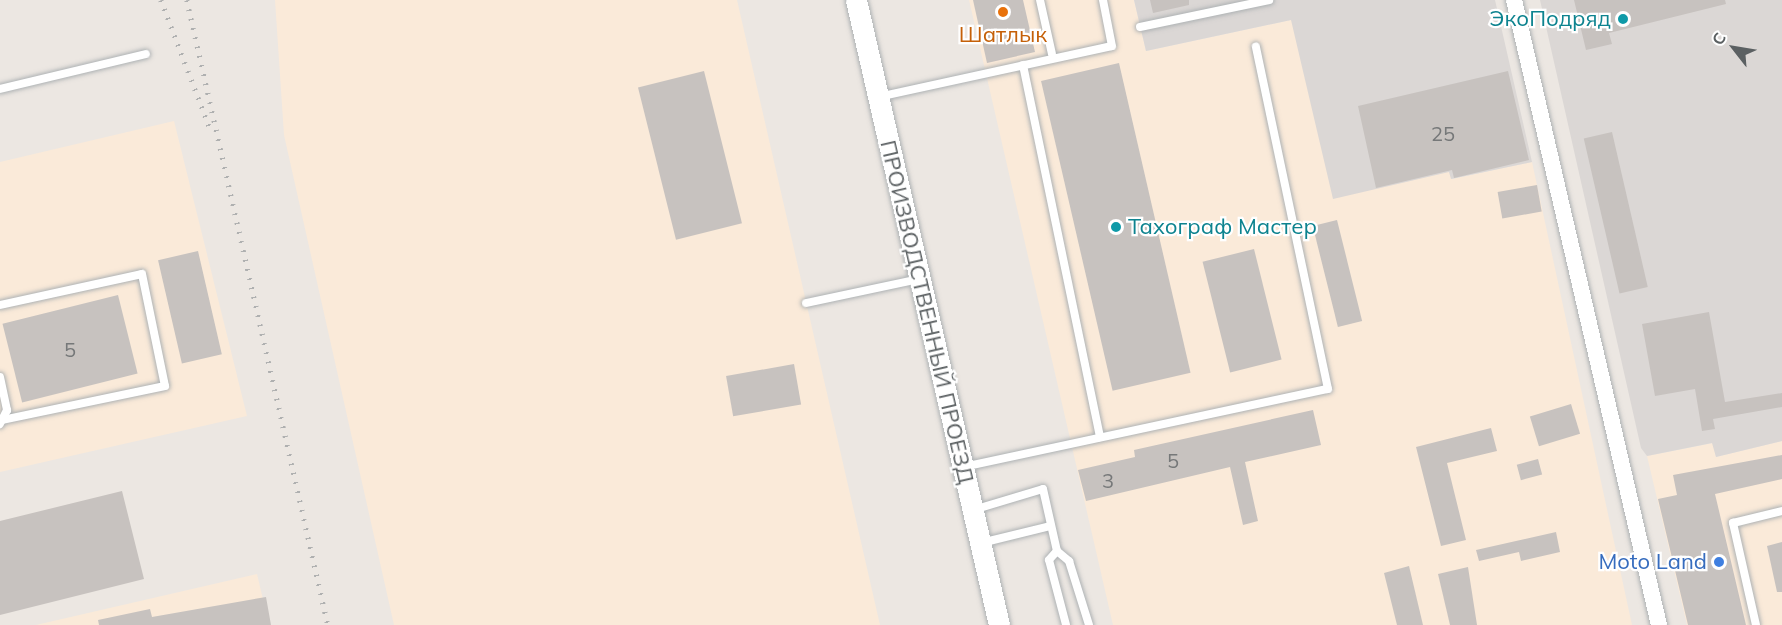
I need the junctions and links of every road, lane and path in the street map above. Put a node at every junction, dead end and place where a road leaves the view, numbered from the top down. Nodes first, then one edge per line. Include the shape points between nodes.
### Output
1 (856, 0) edge
2 (1040, 0) edge
3 (1103, 0) edge
4 (1269, 0) edge
5 (1514, 0) edge
6 (1140, 27) dead end
7 (1256, 46) dead end
8 (146, 54) dead end
9 (1052, 54) dead end
10 (1023, 64) junction
11 (0, 89) edge
12 (878, 97) junction
13 (920, 279) junction
14 (806, 303) dead end
15 (0, 305) edge
16 (0, 377) edge
17 (1, 423) edge
18 (1100, 437) junction
19 (963, 468) junction
20 (973, 510) junction
21 (1782, 511) edge
22 (1051, 526) junction
23 (980, 544) junction
24 (1057, 551) junction
25 (999, 625) edge
26 (1066, 625) edge
27 (1089, 625) edge
28 (1659, 625) edge
29 (1756, 625) edge

1 - 12 street, ПРОИЗВОДСТВЕННЫЙ ПРОЕЗД
2 - 9 lane
3 - 10 lane via 1112,46
4 - 6 lane
5 - 28 street
7 - 18 lane via 1328,389
8 - 11 lane
10 - 12 lane
10 - 18 lane
12 - 13 street, ПРОИЗВОДСТВЕННЫЙ ПРОЕЗД
13 - 14 lane
13 - 19 street, ПРОИЗВОДСТВЕННЫЙ ПРОЕЗД
15 - 17 lane via 142,274 165,387
16 - 17 lane via 7,410
18 - 19 lane
19 - 20 street, ПРОИЗВОДСТВЕННЫЙ ПРОЕЗД
20 - 22 lane via 1043,489
20 - 23 street, ПРОИЗВОДСТВЕННЫЙ ПРОЕЗД
21 - 29 lane via 1733,523
22 - 23 lane
22 - 24 lane
23 - 25 street, ПРОИЗВОДСТВЕННЫЙ ПРОЕЗД
24 - 26 lane via 1049,560
24 - 27 lane via 1070,561

